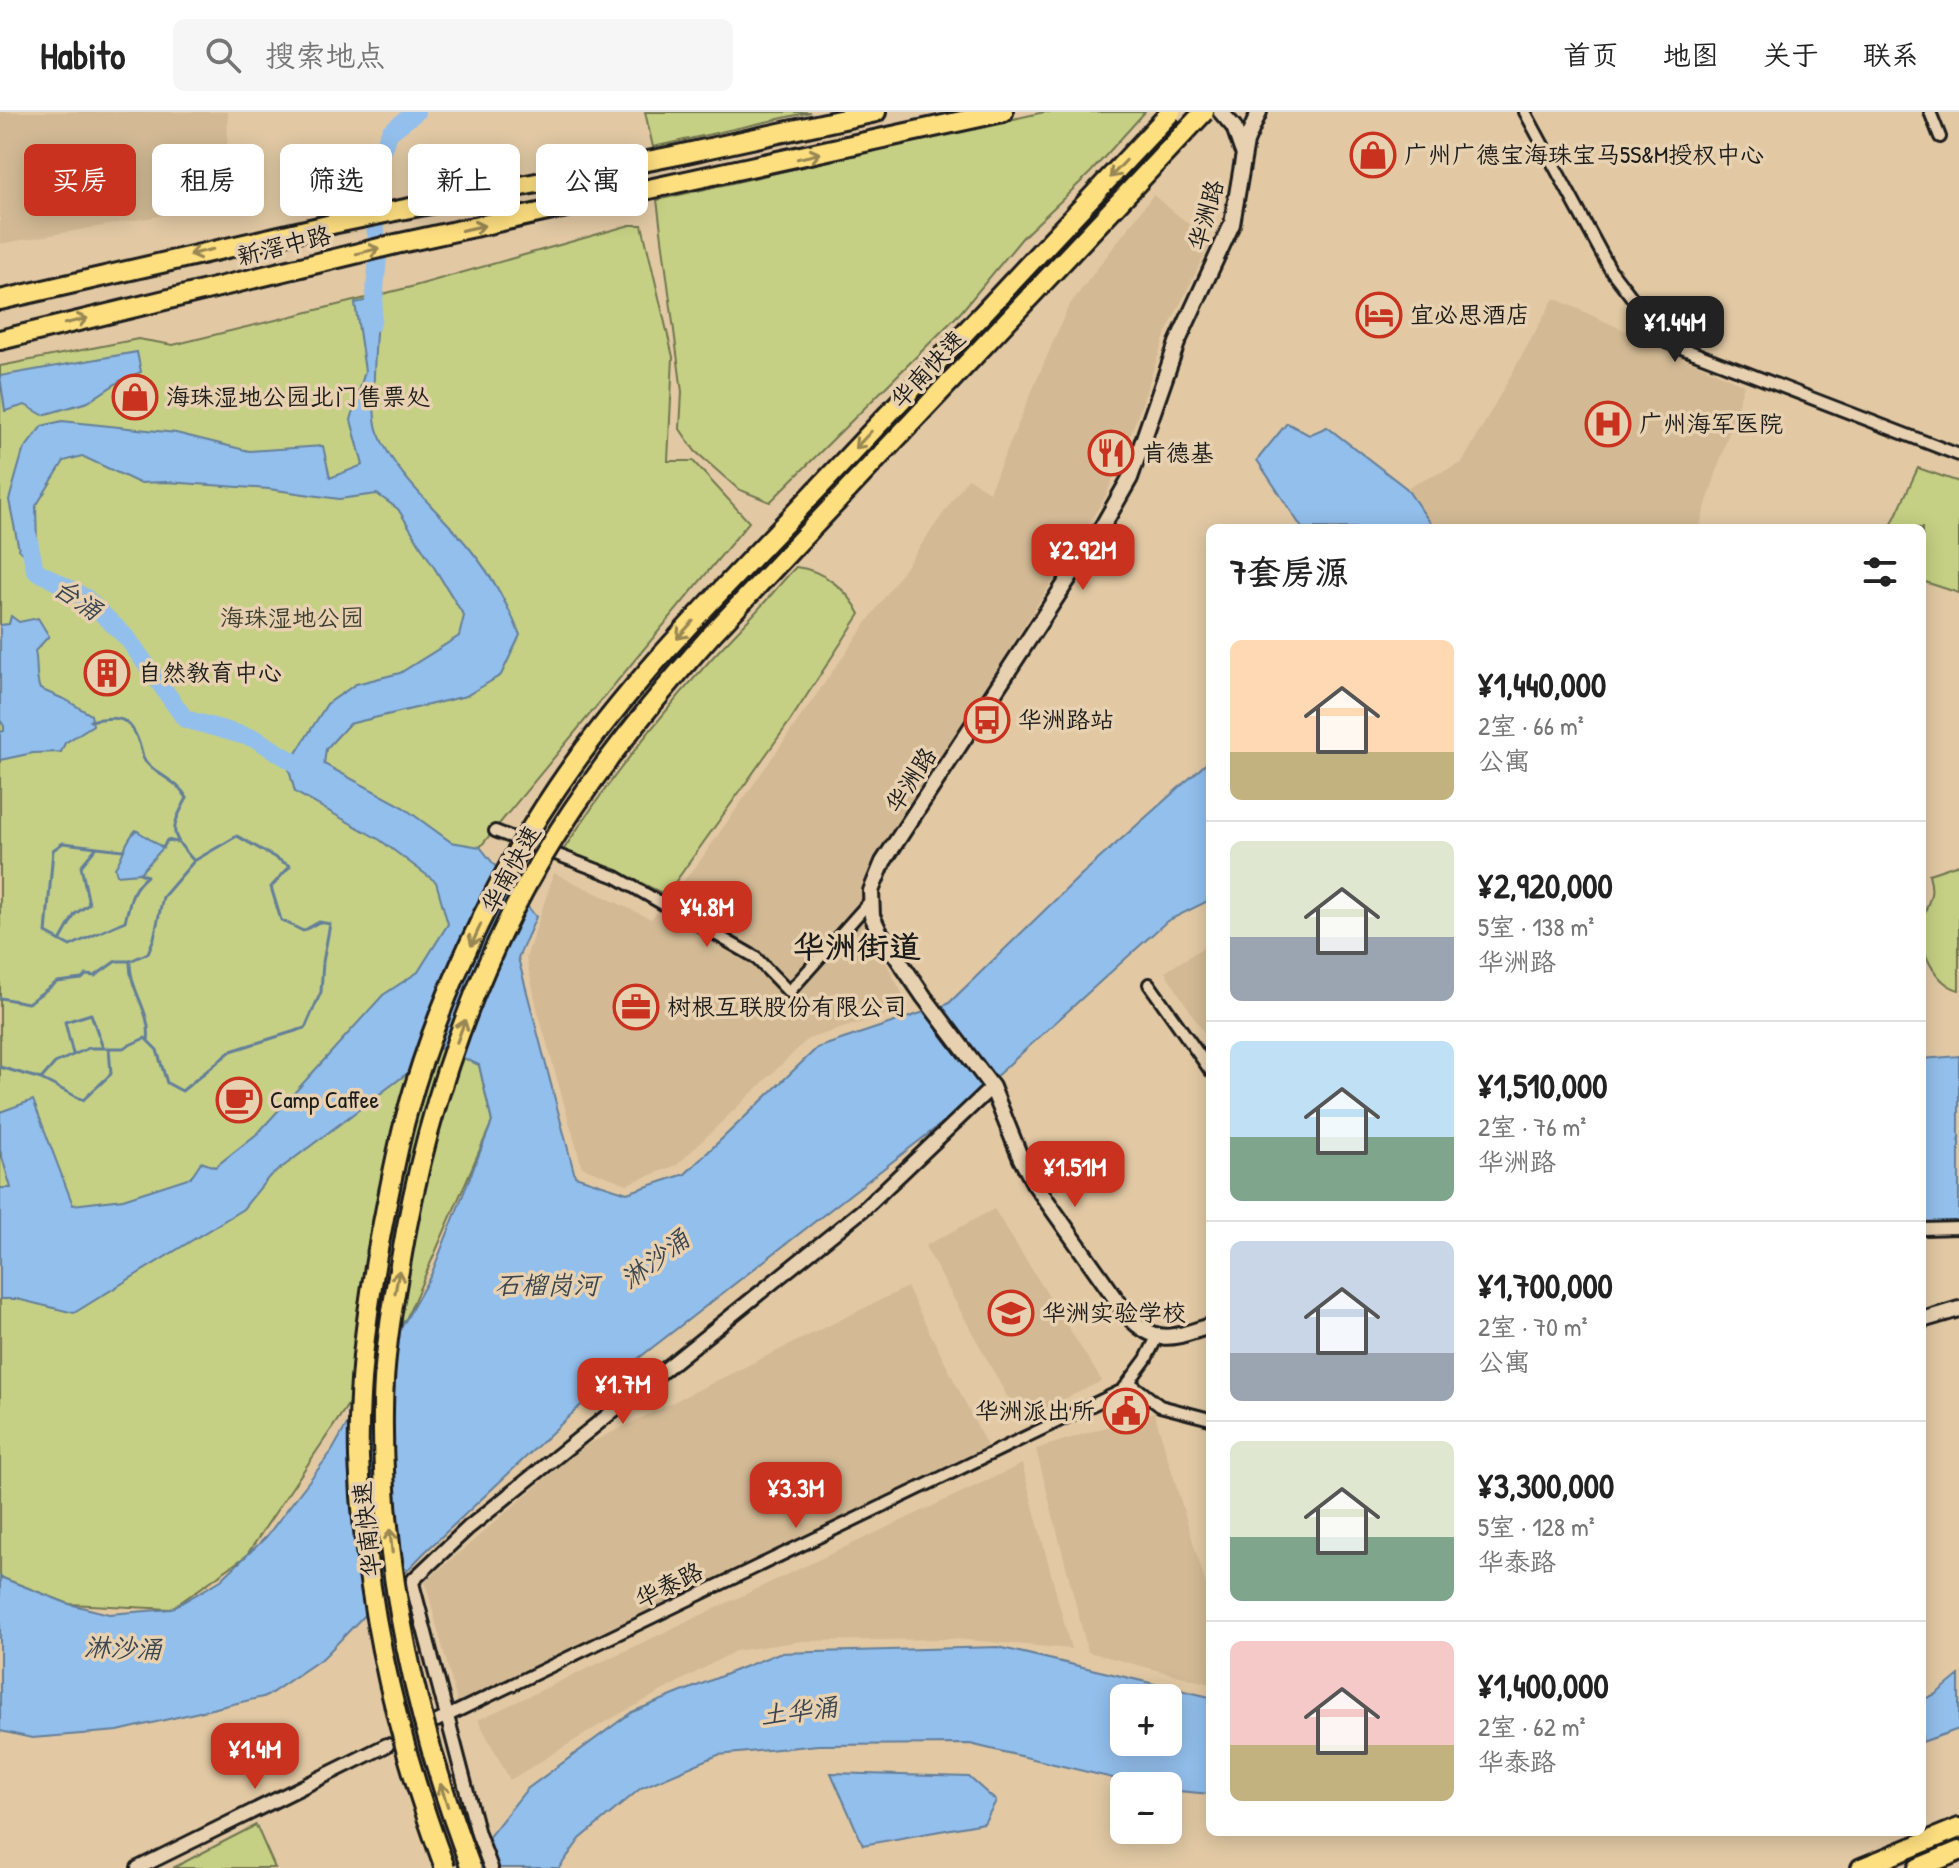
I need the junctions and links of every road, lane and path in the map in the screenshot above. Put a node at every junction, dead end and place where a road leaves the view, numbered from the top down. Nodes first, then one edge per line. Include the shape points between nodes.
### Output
1 (876, 112) edge
2 (1003, 112) edge
3 (1171, 112) edge
4 (1204, 112) edge
5 (1221, 112) edge
6 (1247, 112) edge
7 (1259, 112) edge
8 (1525, 112) edge
9 (1930, 112) edge
10 (1940, 137) dead end
11 (1243, 163) junction
12 (0, 300) edge
13 (0, 340) edge
14 (1959, 455) edge
15 (495, 831) dead end
16 (871, 900) junction
17 (1149, 984) dead end
18 (1206, 1064) edge
19 (992, 1087) junction
20 (1959, 1228) edge
21 (1926, 1229) edge
22 (1959, 1309) edge
23 (1926, 1319) edge
24 (1206, 1327) edge
25 (1157, 1337) junction
26 (1129, 1382) junction
27 (1206, 1418) edge
28 (443, 1719) junction
29 (387, 1745) tunnel mouth
30 (1959, 1828) edge
31 (1959, 1851) edge
32 (138, 1868) edge
33 (445, 1868) edge
34 (471, 1868) edge
35 (491, 1868) edge
36 (1861, 1868) edge
37 (1918, 1868) edge

1 -> 12 highway, 新滘中路, bridge via 332,224
13 -> 2 highway, 新滘中路 via 396,244
3 -> 33 highway, 华南快速, bridge via 636,684 530,831 452,988 395,1160 370,1295 359,1415 365,1525 386,1667 410,1766
34 -> 4 highway, 华南快速, bridge via 446,1800 407,1651 391,1542 383,1414 388,1340 414,1183 469,1009 538,864 640,717
5 - 11 main road via 1241,142
6 - 11 main road
7 - 11 main road via 1250,127
8 - 14 street via 1610,269 1666,342
9 - 10 street
11 - 16 main road, 华洲路 via 1232,224 1177,343 1130,478 883,862
15 - 16 street via 616,877 755,957 789,992
16 - 19 main road via 879,931
17 - 18 street
19 - 25 main road via 1034,1183 1128,1316
19 - 28 street via 865,1208 468,1528 414,1579
20 - 21 street
22 - 23 main road
24 - 25 main road
25 - 26 street, 华泰路
26 - 27 street via 1160,1406
26 - 28 street, 华泰路 via 1070,1417
28 - 35 street
29 - 32 street
30 - 36 highway
31 - 37 highway

